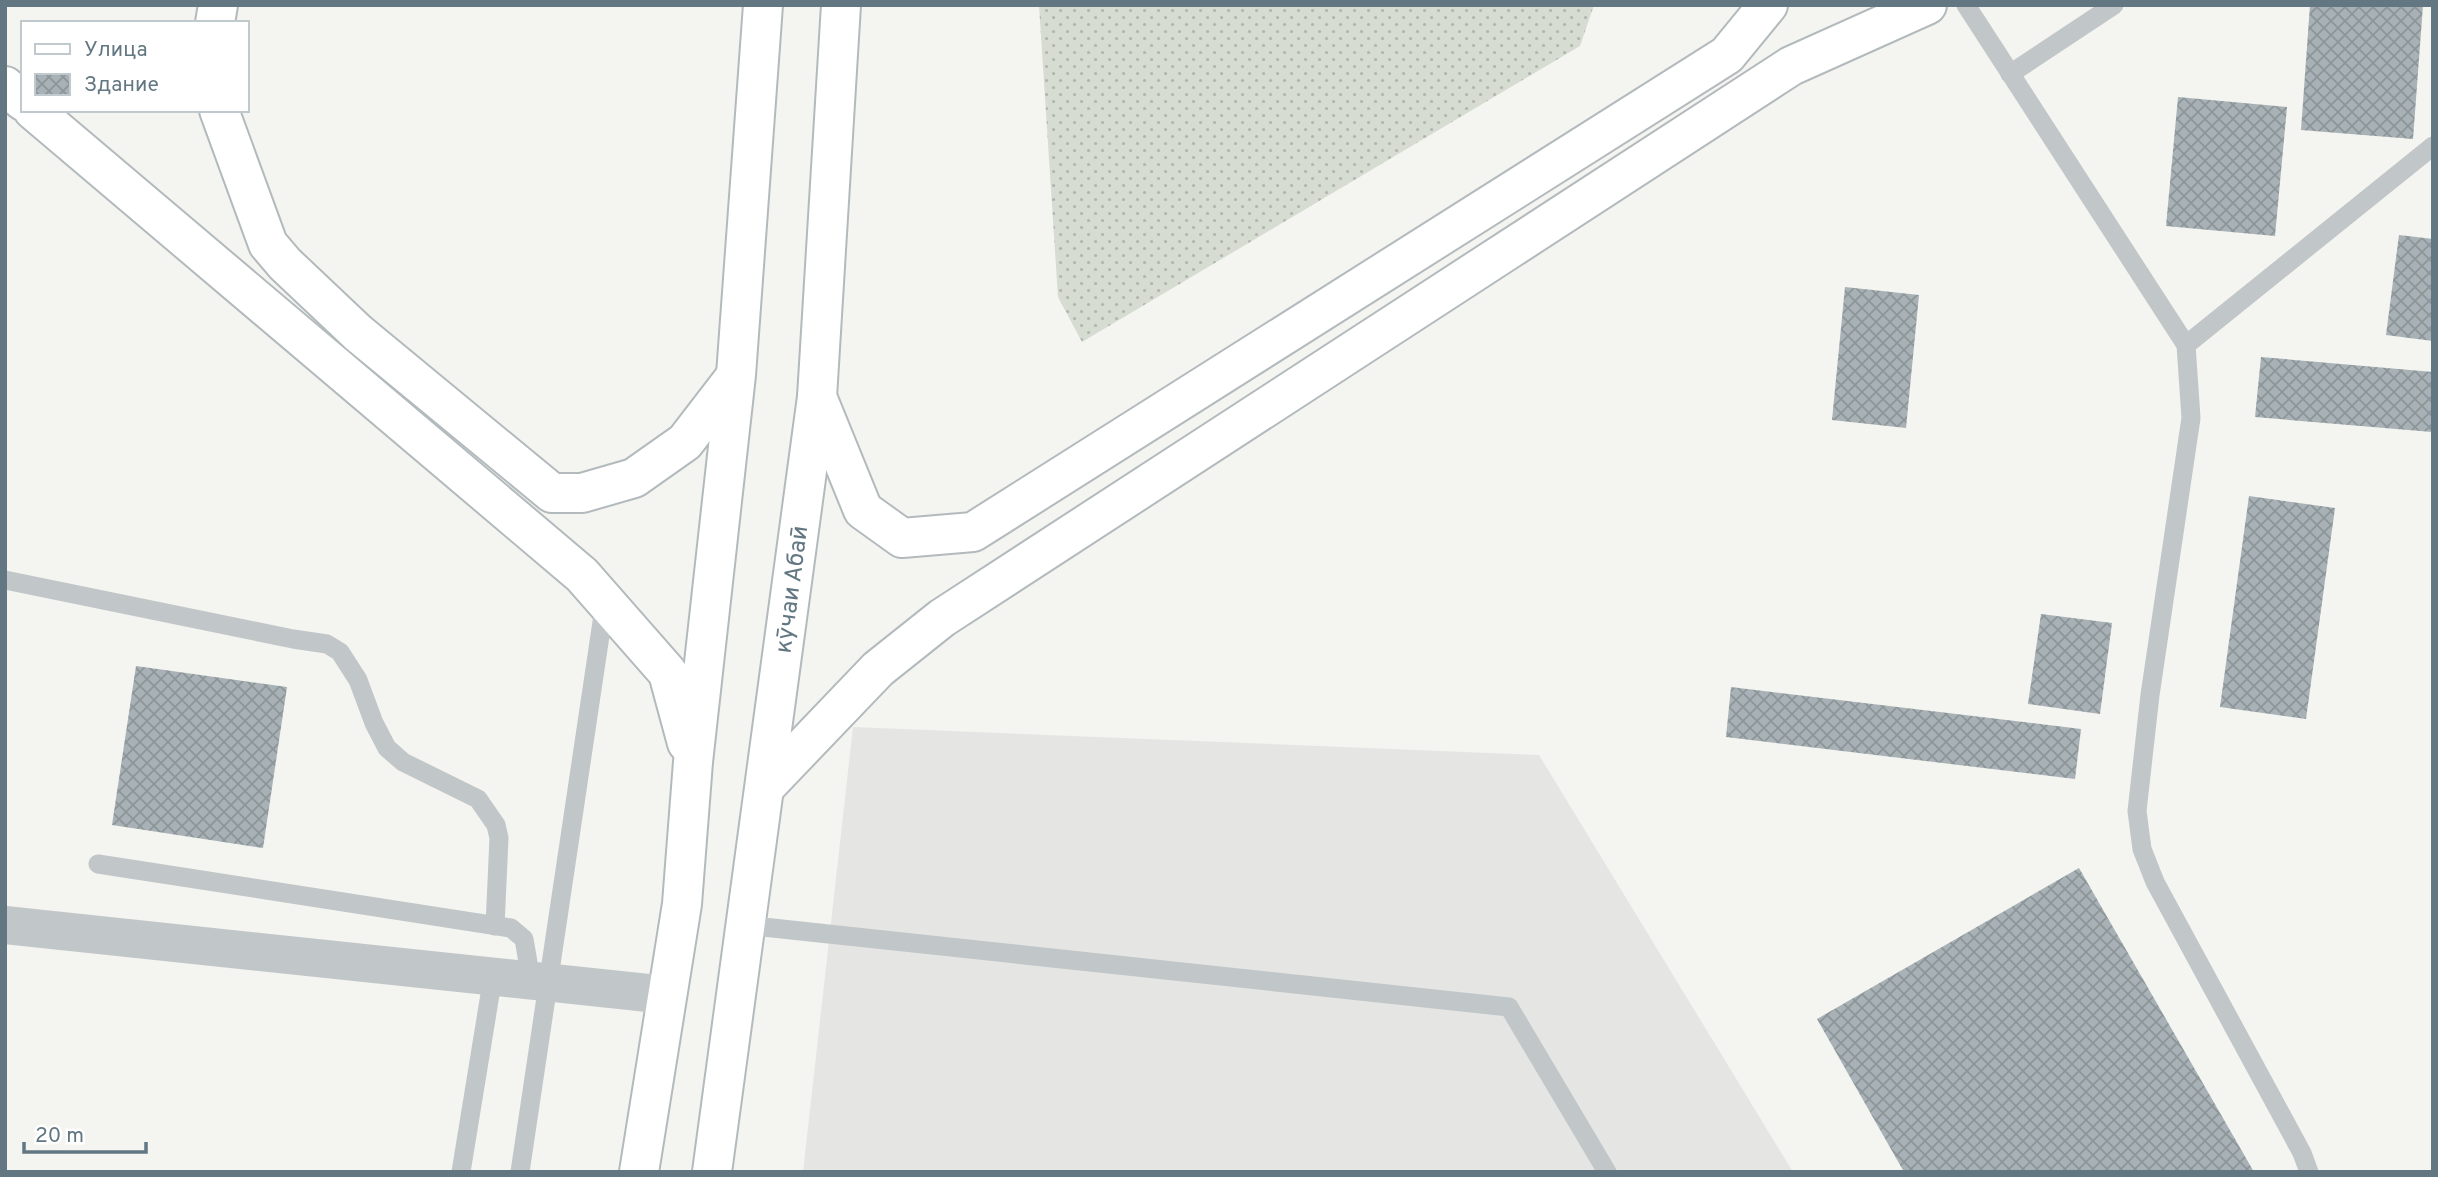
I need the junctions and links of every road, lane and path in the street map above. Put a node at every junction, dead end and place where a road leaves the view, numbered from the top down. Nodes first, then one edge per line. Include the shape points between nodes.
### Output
1 (763, 5) edge
2 (841, 5) edge
3 (1768, 5) edge
4 (1927, 5) edge
5 (1966, 5) edge
6 (2114, 5) edge
7 (2010, 74) junction
8 (5, 86) edge
9 (21, 99) edge
10 (35, 112) edge
11 (220, 112) edge
12 (2433, 146) edge
13 (2186, 345) junction
14 (736, 375) junction
15 (817, 397) junction
16 (5, 580) edge
17 (605, 601) junction
18 (692, 762) junction
19 (765, 787) junction
20 (98, 864) dead end
21 (5, 925) edge
22 (745, 925) junction
23 (495, 926) junction
24 (493, 976) junction
25 (540, 982) junction
26 (667, 995) junction
27 (461, 1172) edge
28 (520, 1172) edge
29 (639, 1172) edge
30 (712, 1172) edge
31 (1607, 1172) edge
32 (2309, 1172) edge

1 - 14 main road
2 - 15 main road, кӯчаи Абаӣ
3 - 15 main road via 1727,55 973,532 902,538 863,510
4 - 19 main road via 1791,66 942,618 878,669
5 - 7 lane
6 - 7 lane
7 - 13 lane
8 - 9 main road
10 - 17 main road via 582,575
11 - 14 main road via 268,244 285,264 358,333 552,493 582,493 634,478 685,442
12 - 13 lane
13 - 32 lane via 2190,418 2139,773 2140,836 2155,882
14 - 18 main road
15 - 19 main road, кӯчаи Абаӣ
16 - 23 lane via 327,644 340,652 358,680 387,748 403,762 478,799 496,825
17 - 18 main road via 668,673
17 - 25 lane
18 - 26 main road via 682,904
19 - 22 main road, кӯчаи Абаӣ
20 - 23 lane
21 - 24 street
22 - 30 main road, кӯчаи Абаӣ
22 - 31 lane via 1509,1007
23 - 25 lane via 511,928 524,939
24 - 25 street
24 - 27 lane
25 - 26 street
25 - 28 lane
26 - 29 main road

